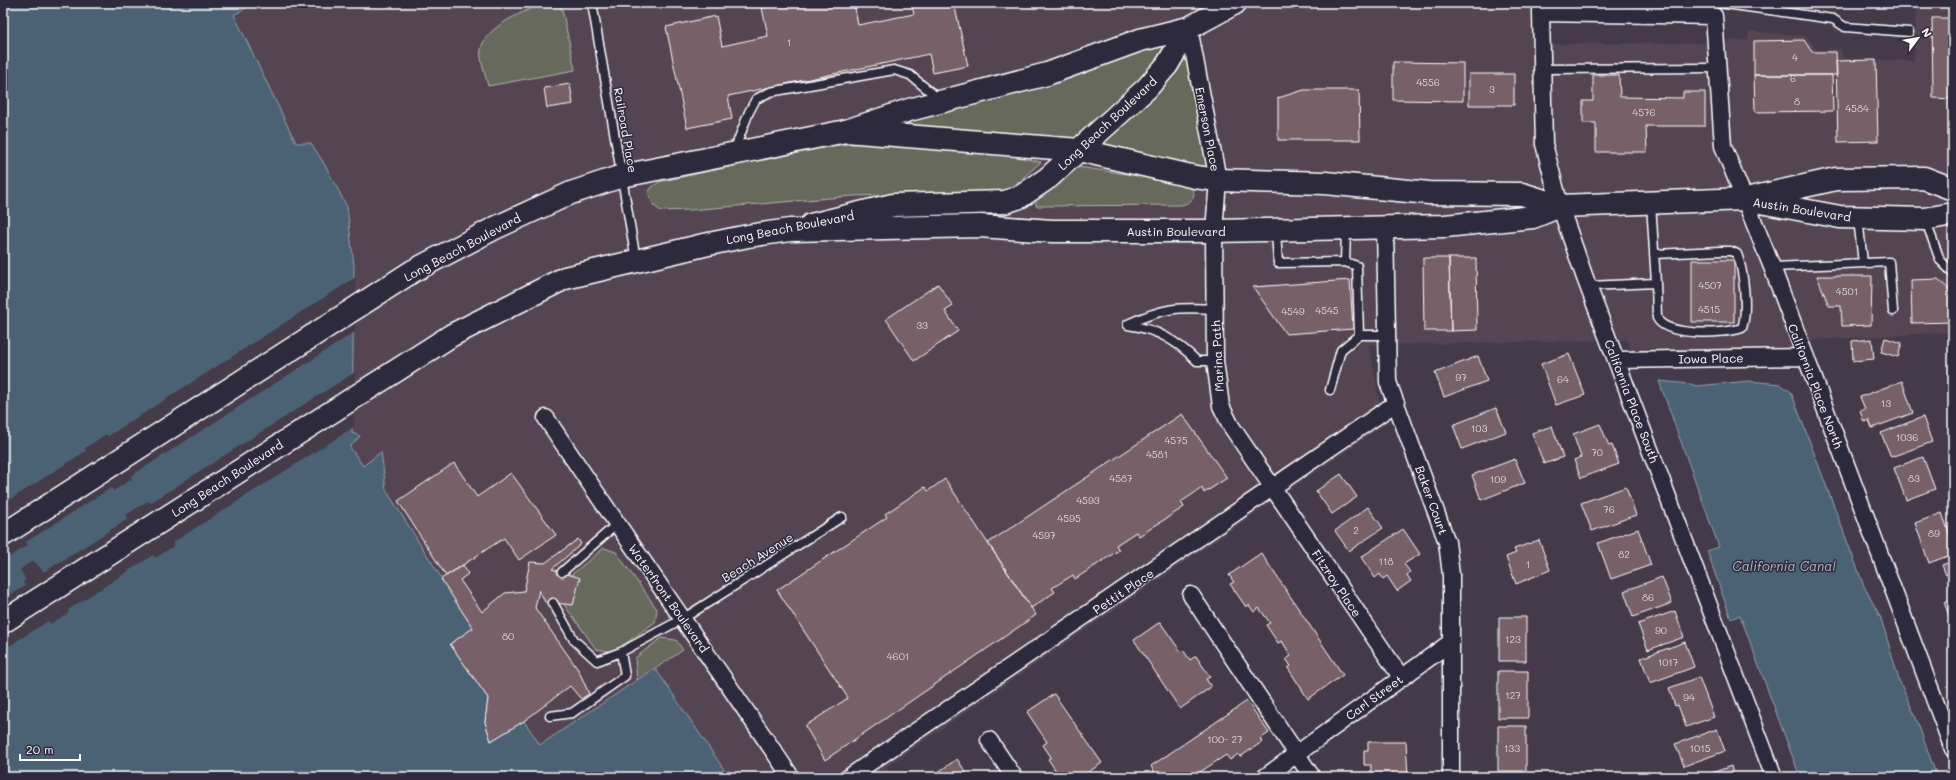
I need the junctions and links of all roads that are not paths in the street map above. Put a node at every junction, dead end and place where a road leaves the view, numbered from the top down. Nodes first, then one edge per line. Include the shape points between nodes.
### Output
1 (592, 3) edge
2 (1235, 3) edge
3 (1716, 7) edge
4 (1541, 8) edge
5 (1189, 28) junction
6 (1909, 32) dead end
7 (1718, 68) junction
8 (1542, 69) junction
9 (942, 102) junction
10 (846, 132) junction
11 (1080, 150) junction
12 (733, 153) junction
13 (622, 176) junction
14 (1218, 180) junction
15 (1953, 190) edge
16 (1746, 199) junction
17 (1651, 203) junction
18 (1560, 206) junction
19 (1953, 214) edge
20 (1858, 218) junction
21 (1925, 219) junction
22 (1385, 227) junction
23 (1346, 228) junction
24 (790, 230) junction
25 (1276, 230) junction
26 (1214, 232) junction
27 (1654, 254) junction
28 (636, 261) junction
29 (1345, 262) junction
30 (1863, 263) junction
31 (1772, 267) junction
32 (1953, 272) edge
33 (1656, 283) junction
34 (1588, 286) junction
35 (1214, 309) junction
36 (1893, 311) dead end
37 (1359, 335) junction
38 (1387, 335) junction
39 (1806, 357) junction
40 (1617, 360) junction
41 (1215, 361) junction
42 (1330, 390) dead end
43 (1396, 403) junction
44 (546, 418) dead end
45 (1273, 489) junction
46 (842, 517) dead end
47 (616, 524) junction
48 (3, 535) edge
49 (562, 572) dead end
50 (1191, 595) dead end
51 (553, 603) dead end
52 (684, 618) junction
53 (3, 622) edge
54 (1451, 642) junction
55 (621, 652) junction
56 (1401, 677) junction
57 (550, 716) dead end
58 (989, 740) dead end
59 (1953, 749) edge
60 (1298, 753) junction
61 (791, 777) edge
62 (849, 777) edge
63 (1014, 777) edge
64 (1265, 777) edge
65 (1312, 777) edge
66 (1451, 777) edge
67 (1774, 777) edge

1 - 13 lane, Railroad Place
2 - 5 main road
3 - 4 street
3 - 6 lane via 1833,19 1845,27
3 - 7 street, California Place North
4 - 8 street, California Place South
5 - 9 main road, Long Beach Boulevard via 1140,40 1047,74
5 - 11 main road, Long Beach Boulevard via 1160,74
5 - 14 street, Emerson Place
7 - 8 lane
7 - 16 street, California Place North via 1723,146
8 - 18 street, California Place South via 1544,144
9 - 10 main road, Long Beach Boulevard via 909,110
9 - 12 lane via 910,75 894,70 770,92 756,99 748,112
10 - 11 main road, Austin Boulevard
10 - 12 main road, Long Beach Boulevard
11 - 14 main road, Austin Boulevard
11 - 24 main road, Long Beach Boulevard via 1033,189 1005,202 893,205
12 - 13 main road, Long Beach Boulevard
13 - 28 lane, Railroad Place
13 - 48 main road, Long Beach Boulevard via 571,193 494,228 413,271
14 - 18 main road, Austin Boulevard via 1324,183 1429,192 1522,194
14 - 26 street, Emerson Place
15 - 16 main road, Austin Boulevard via 1924,178 1836,179
16 - 17 main road, Austin Boulevard
16 - 20 main road, Austin Boulevard via 1840,217
16 - 31 street, California Place North
17 - 18 main road, Austin Boulevard
17 - 27 lane
18 - 22 main road, Austin Boulevard via 1533,217 1445,226
18 - 34 street, California Place South
19 - 21 main road, Austin Boulevard
20 - 21 main road, Austin Boulevard
20 - 30 lane
21 - 32 lane via 1940,260
22 - 23 main road, Austin Boulevard
22 - 38 street, Baker Court
23 - 25 main road, Austin Boulevard
23 - 29 lane
24 - 26 main road, Austin Boulevard via 980,226 1052,231
24 - 28 main road, Long Beach Boulevard via 741,237
25 - 26 main road, Austin Boulevard
25 - 29 lane via 1278,263
26 - 35 street, Marina Path
27 - 33 lane
27 - 33 lane via 1731,251 1737,254 1743,277 1745,320 1742,328 1689,333 1664,326 1658,318
28 - 53 main road, Long Beach Boulevard via 565,278 452,335
29 - 37 lane via 1357,266
30 - 31 lane
30 - 36 lane via 1889,262
31 - 39 street, California Place North
33 - 34 lane
34 - 40 street, California Place South
35 - 41 street, Marina Path
35 - 41 lane via 1174,308 1154,313 1128,325 1142,326 1166,336 1183,347 1197,361
37 - 38 lane
37 - 42 lane via 1341,350
38 - 43 street, Baker Court via 1388,382
39 - 40 street, Iowa Place
39 - 59 street, California Place North
40 - 67 street, California Place South
41 - 45 street, Marina Path via 1224,415
43 - 45 street, Pettit Place
43 - 54 street, Baker Court via 1447,542 1451,576
44 - 47 street, Waterfront Boulevard
45 - 56 street, Fitzroy Place
45 - 62 street, Pettit Place
46 - 52 lane, Beach Avenue
47 - 49 lane
47 - 52 street, Waterfront Boulevard
50 - 60 street
51 - 55 lane, Beach Avenue via 574,640 597,661
52 - 55 lane, Beach Avenue
52 - 61 street, Waterfront Boulevard
54 - 56 street, Carl Street
54 - 66 street, Baker Court
55 - 57 lane via 625,676 572,713
56 - 60 street, Carl Street
58 - 63 street
60 - 64 street, Carl Street
60 - 65 street

